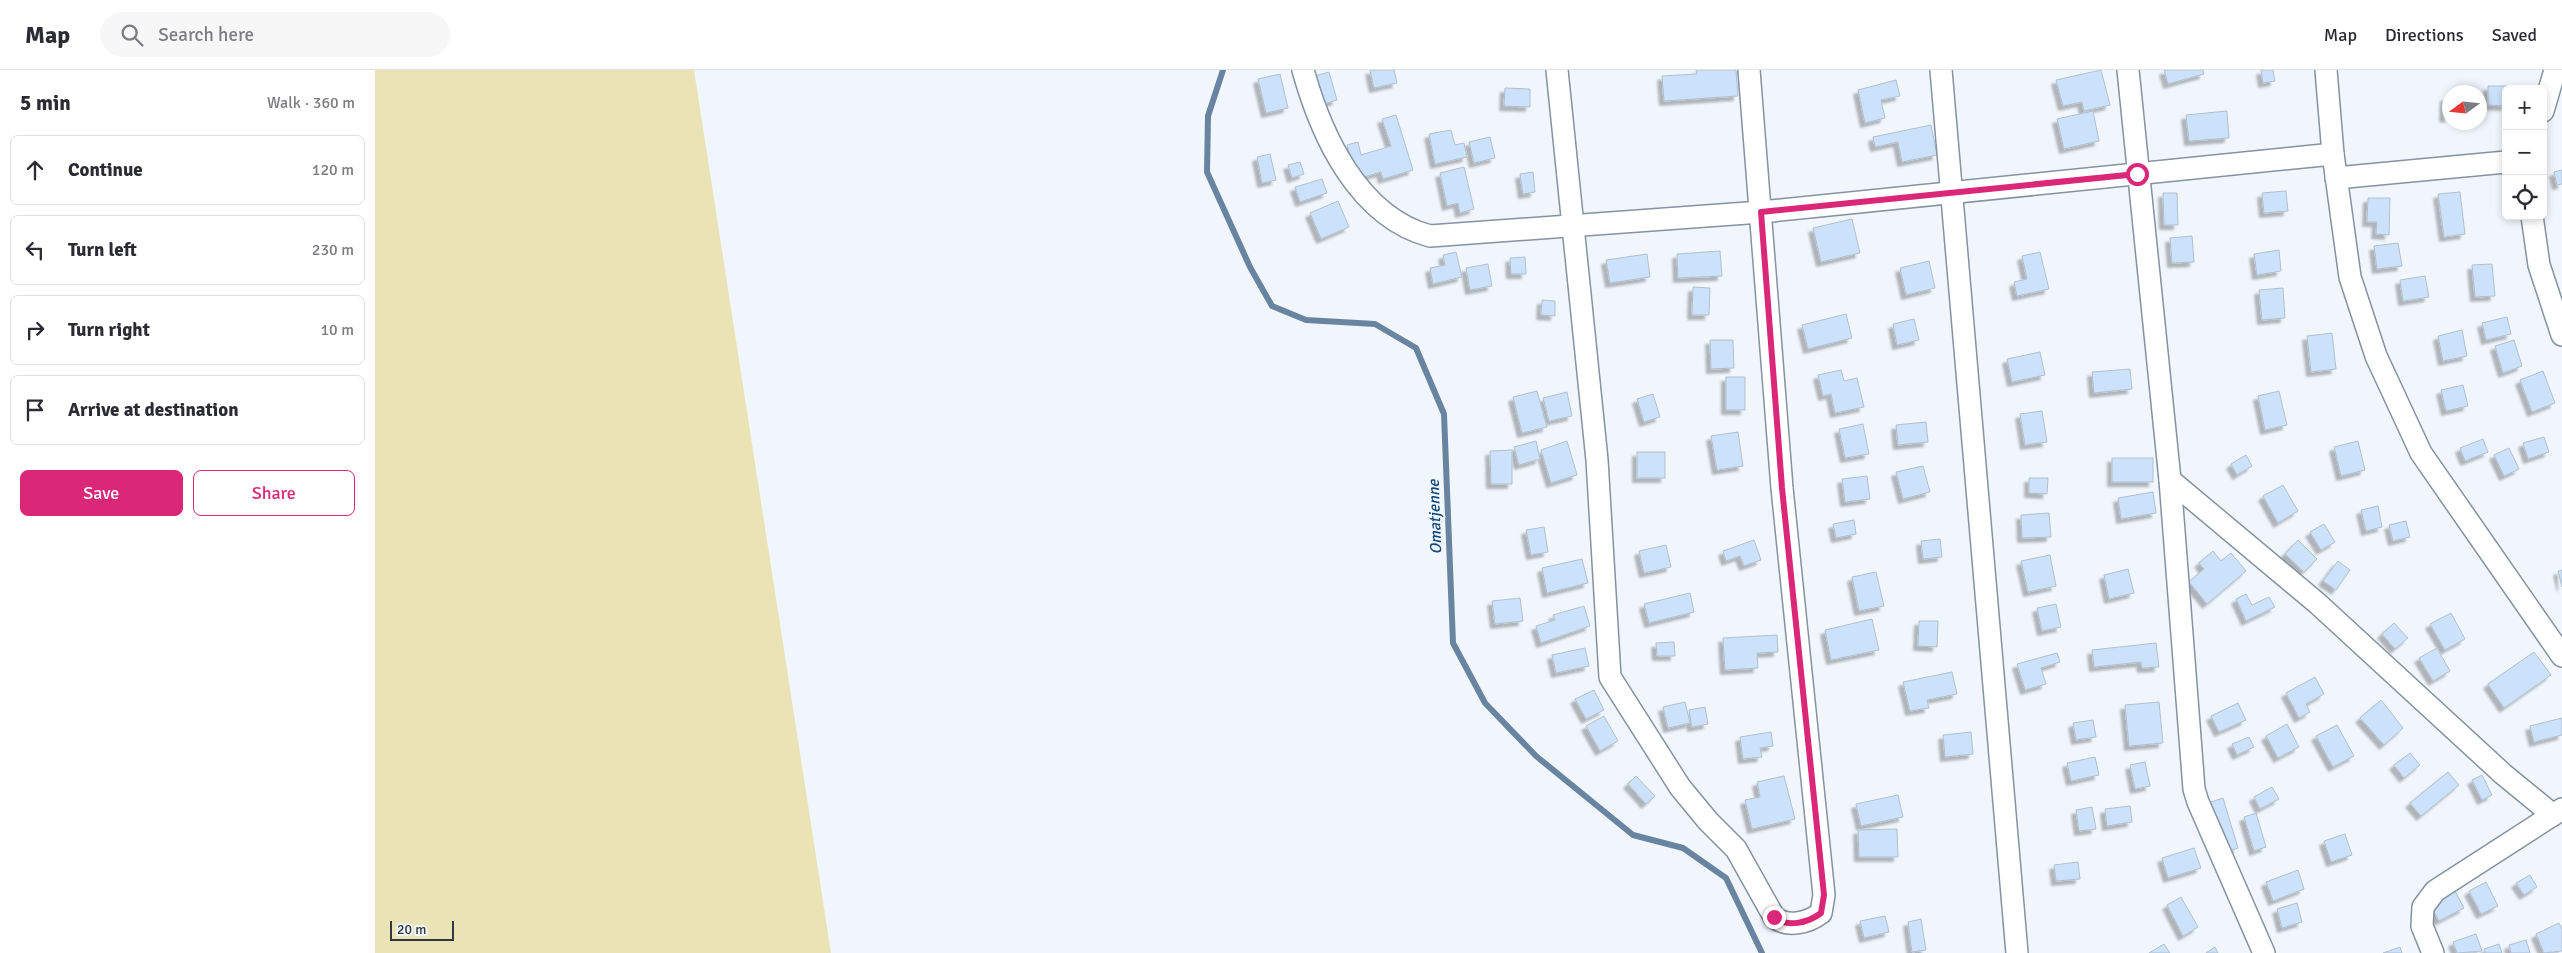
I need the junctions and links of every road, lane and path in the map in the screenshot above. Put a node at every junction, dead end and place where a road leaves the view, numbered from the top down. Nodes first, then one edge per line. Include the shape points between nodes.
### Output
1 (1303, 70) edge
2 (1557, 70) edge
3 (1749, 70) edge
4 (1941, 70) edge
5 (2128, 70) edge
6 (2326, 70) edge
7 (2555, 70) edge
8 (2547, 97) edge
9 (2333, 154) junction
10 (2502, 162) edge
11 (2137, 174) junction
12 (2336, 178) junction
13 (1951, 193) junction
14 (1761, 212) junction
15 (2533, 220) edge
16 (1571, 226) junction
17 (2562, 335) edge
18 (2170, 480) junction
19 (2562, 656) edge
20 (2557, 812) edge
21 (2017, 953) edge
22 (2264, 953) edge
23 (2433, 953) edge

1 - 16 street via 1311,100 1327,136 1347,169 1370,200 1404,226 1430,236
2 - 16 street
3 - 14 street
4 - 13 street
5 - 11 street
6 - 9 street
7 - 8 street
9 - 11 street
9 - 12 street
10 - 12 street
11 - 13 street
11 - 18 street
12 - 19 street via 2350,278 2376,356 2421,453
13 - 14 street
13 - 21 street
14 - 16 street
14 - 16 street via 1782,488 1824,895 1821,913 1800,923 1784,923 1774,917 1737,849 1707,821 1680,787 1610,677 1597,460
15 - 17 street via 2539,265
18 - 20 street via 2317,603 2503,774
18 - 22 street via 2194,789
20 - 23 street via 2435,891 2423,907 2422,926

